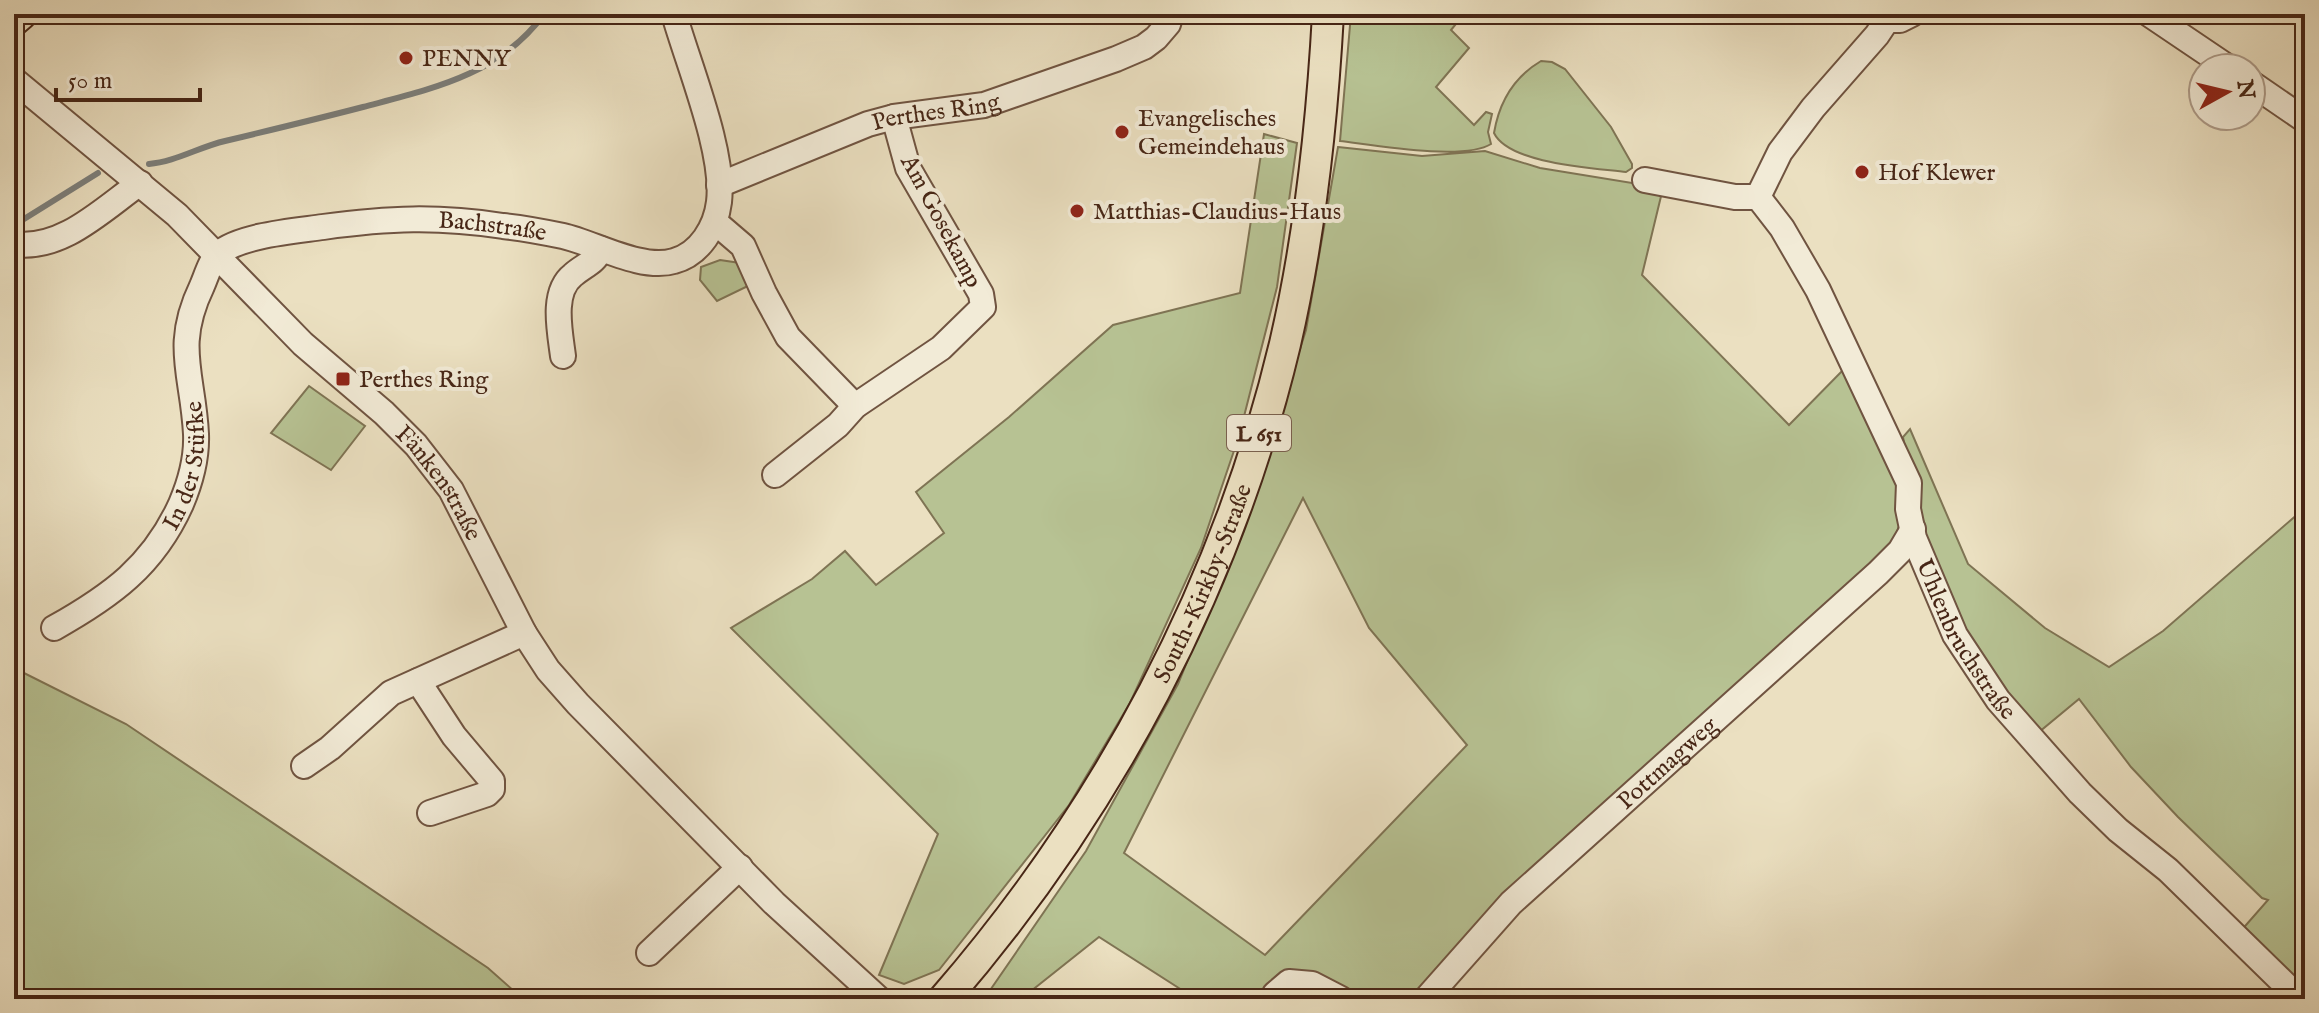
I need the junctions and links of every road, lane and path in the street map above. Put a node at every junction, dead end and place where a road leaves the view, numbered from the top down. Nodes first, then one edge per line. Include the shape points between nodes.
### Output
1 (21, 14) edge
2 (674, 14) edge
3 (1171, 14) edge
4 (1328, 14) edge
5 (1912, 14) edge
6 (2149, 14) edge
7 (1885, 17) edge
8 (14, 20) edge
9 (2205, 52) edge
10 (14, 80) edge
11 (2267, 94) edge
12 (894, 117) junction
13 (2305, 120) edge
14 (1645, 180) dead end
15 (140, 183) junction
16 (719, 185) junction
17 (1758, 197) junction
18 (715, 222) junction
19 (14, 244) edge
20 (601, 249) junction
21 (217, 254) junction
22 (563, 356) dead end
23 (855, 406) junction
24 (775, 475) dead end
25 (1913, 529) junction
26 (54, 628) dead end
27 (524, 633) junction
28 (418, 681) junction
29 (304, 766) dead end
30 (430, 813) dead end
31 (740, 867) junction
32 (649, 953) dead end
33 (879, 999) edge
34 (944, 999) edge
35 (1273, 999) edge
36 (1341, 999) edge
37 (1426, 999) edge
38 (2300, 999) edge

1 - 8 main road
2 - 16 street
3 - 12 street, Perthes Ring via 1156,38 1123,57 984,105
4 - 34 main road, South-Kirkby-Straße / L 651 via 1318,143 1293,306 1270,399 1221,546 1146,712 1083,816 1001,931
5 - 7 street via 1900,20
6 - 9 street
7 - 17 street via 1877,35 1780,152
10 - 15 street, Fänkenstraße
11 - 13 street
12 - 16 street, Perthes Ring
12 - 23 street, Am Gosekamp via 908,168 981,294 983,307 941,348
14 - 17 street
15 - 19 street via 73,230 44,243
15 - 21 street, Fänkenstraße
16 - 18 street
17 - 25 street, Uhlenbruchstraße via 1818,290 1909,483
18 - 20 street, Bachstraße via 695,249 675,261 649,261
18 - 23 street via 743,246 788,337
20 - 21 street, Bachstraße via 565,236 502,225 400,218 254,237
20 - 22 street via 564,283 559,324
21 - 26 street, In der Stüfke via 187,326 196,434 185,495 166,534 142,565 113,591
21 - 27 street, Fänkenstraße via 303,344 402,429 434,467
23 - 24 street, Am Gosekamp
25 - 37 street, Pottmagweg via 1878,573 1511,903
25 - 38 street, Uhlenbruchstraße via 1955,635 1998,700 2080,793
27 - 28 street
27 - 31 street, Fänkenstraße via 578,704
28 - 29 street via 391,693
28 - 30 street via 492,781 487,794
31 - 32 street
31 - 33 street, Fänkenstraße
35 - 36 street via 1289,982 1312,984

